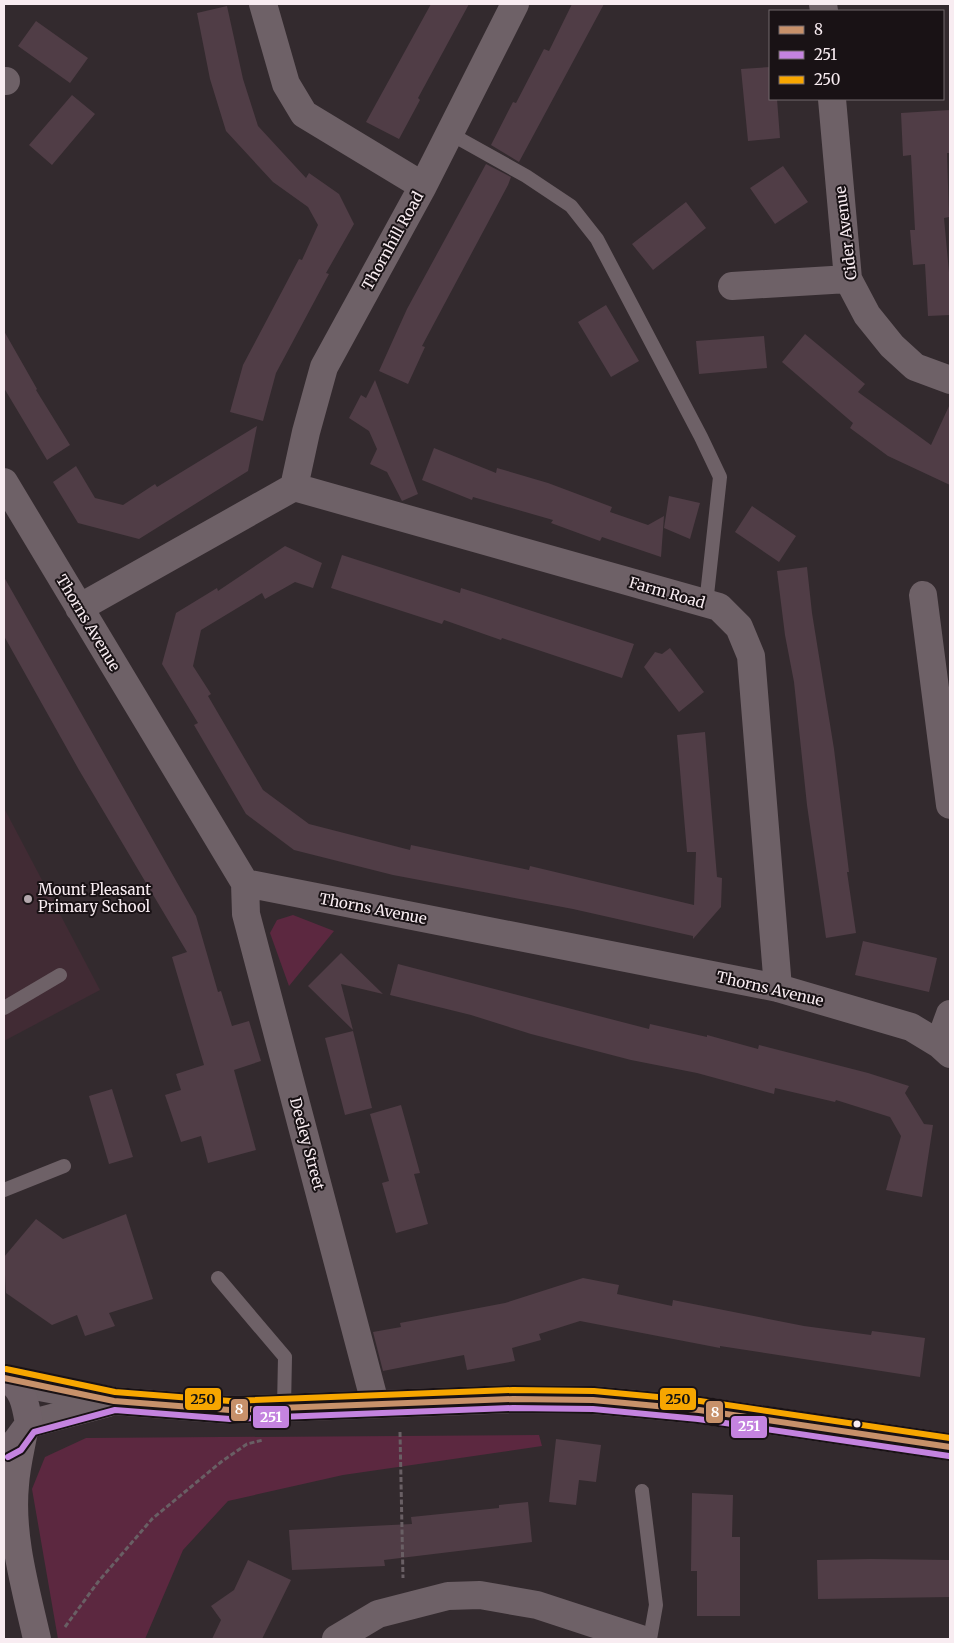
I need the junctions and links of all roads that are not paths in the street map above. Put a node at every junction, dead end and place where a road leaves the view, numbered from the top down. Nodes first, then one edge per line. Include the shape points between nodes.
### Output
1 (263, 4) edge
2 (515, 4) edge
3 (832, 100) edge
4 (449, 133) junction
5 (422, 186) junction
6 (848, 280) junction
7 (732, 286) dead end
8 (950, 380) edge
9 (4, 482) edge
10 (294, 486) junction
11 (923, 595) dead end
12 (706, 604) junction
13 (79, 608) junction
14 (950, 805) edge
15 (244, 884) junction
16 (60, 975) dead end
17 (778, 988) junction
18 (4, 1008) edge
19 (950, 1014) edge
20 (945, 1049) edge
21 (64, 1166) dead end
22 (4, 1190) edge
23 (218, 1278) dead end
24 (8, 1380) edge
25 (114, 1401) junction
26 (375, 1403) junction
27 (284, 1406) junction
28 (19, 1436) edge
29 (950, 1441) edge
30 (642, 1491) dead end
31 (9, 1506) edge
32 (37, 1639) edge
33 (336, 1639) edge
34 (641, 1639) edge
35 (650, 1639) edge

1 - 5 street via 286,84 304,114
2 - 4 street, Thornhill Road
3 - 6 street, Cider Avenue
4 - 5 street, Thornhill Road
4 - 12 lane via 526,176 570,206 597,239 720,477
5 - 10 street, Thornhill Road via 324,367
6 - 7 street
6 - 8 street, Cider Avenue via 867,315 892,346 915,366
9 - 13 street, Thorns Avenue
10 - 12 street, Farm Road
10 - 13 street
11 - 14 street
12 - 17 street, Farm Road via 719,607 739,627 751,656
13 - 15 street, Thorns Avenue
15 - 17 street, Thorns Avenue
15 - 26 street, Deeley Street via 246,914
16 - 18 lane
17 - 20 street, Thorns Avenue via 911,1027
19 - 20 street
21 - 22 lane
23 - 27 lane via 285,1357
24 - 25 street
24 - 28 main road via 25,1402
25 - 27 street via 230,1410
25 - 28 street
26 - 27 street
26 - 29 street via 593,1400
28 - 31 main road via 15,1485
30 - 35 lane via 656,1605
31 - 32 main road
33 - 34 street via 378,1614 448,1596 480,1595 537,1605

